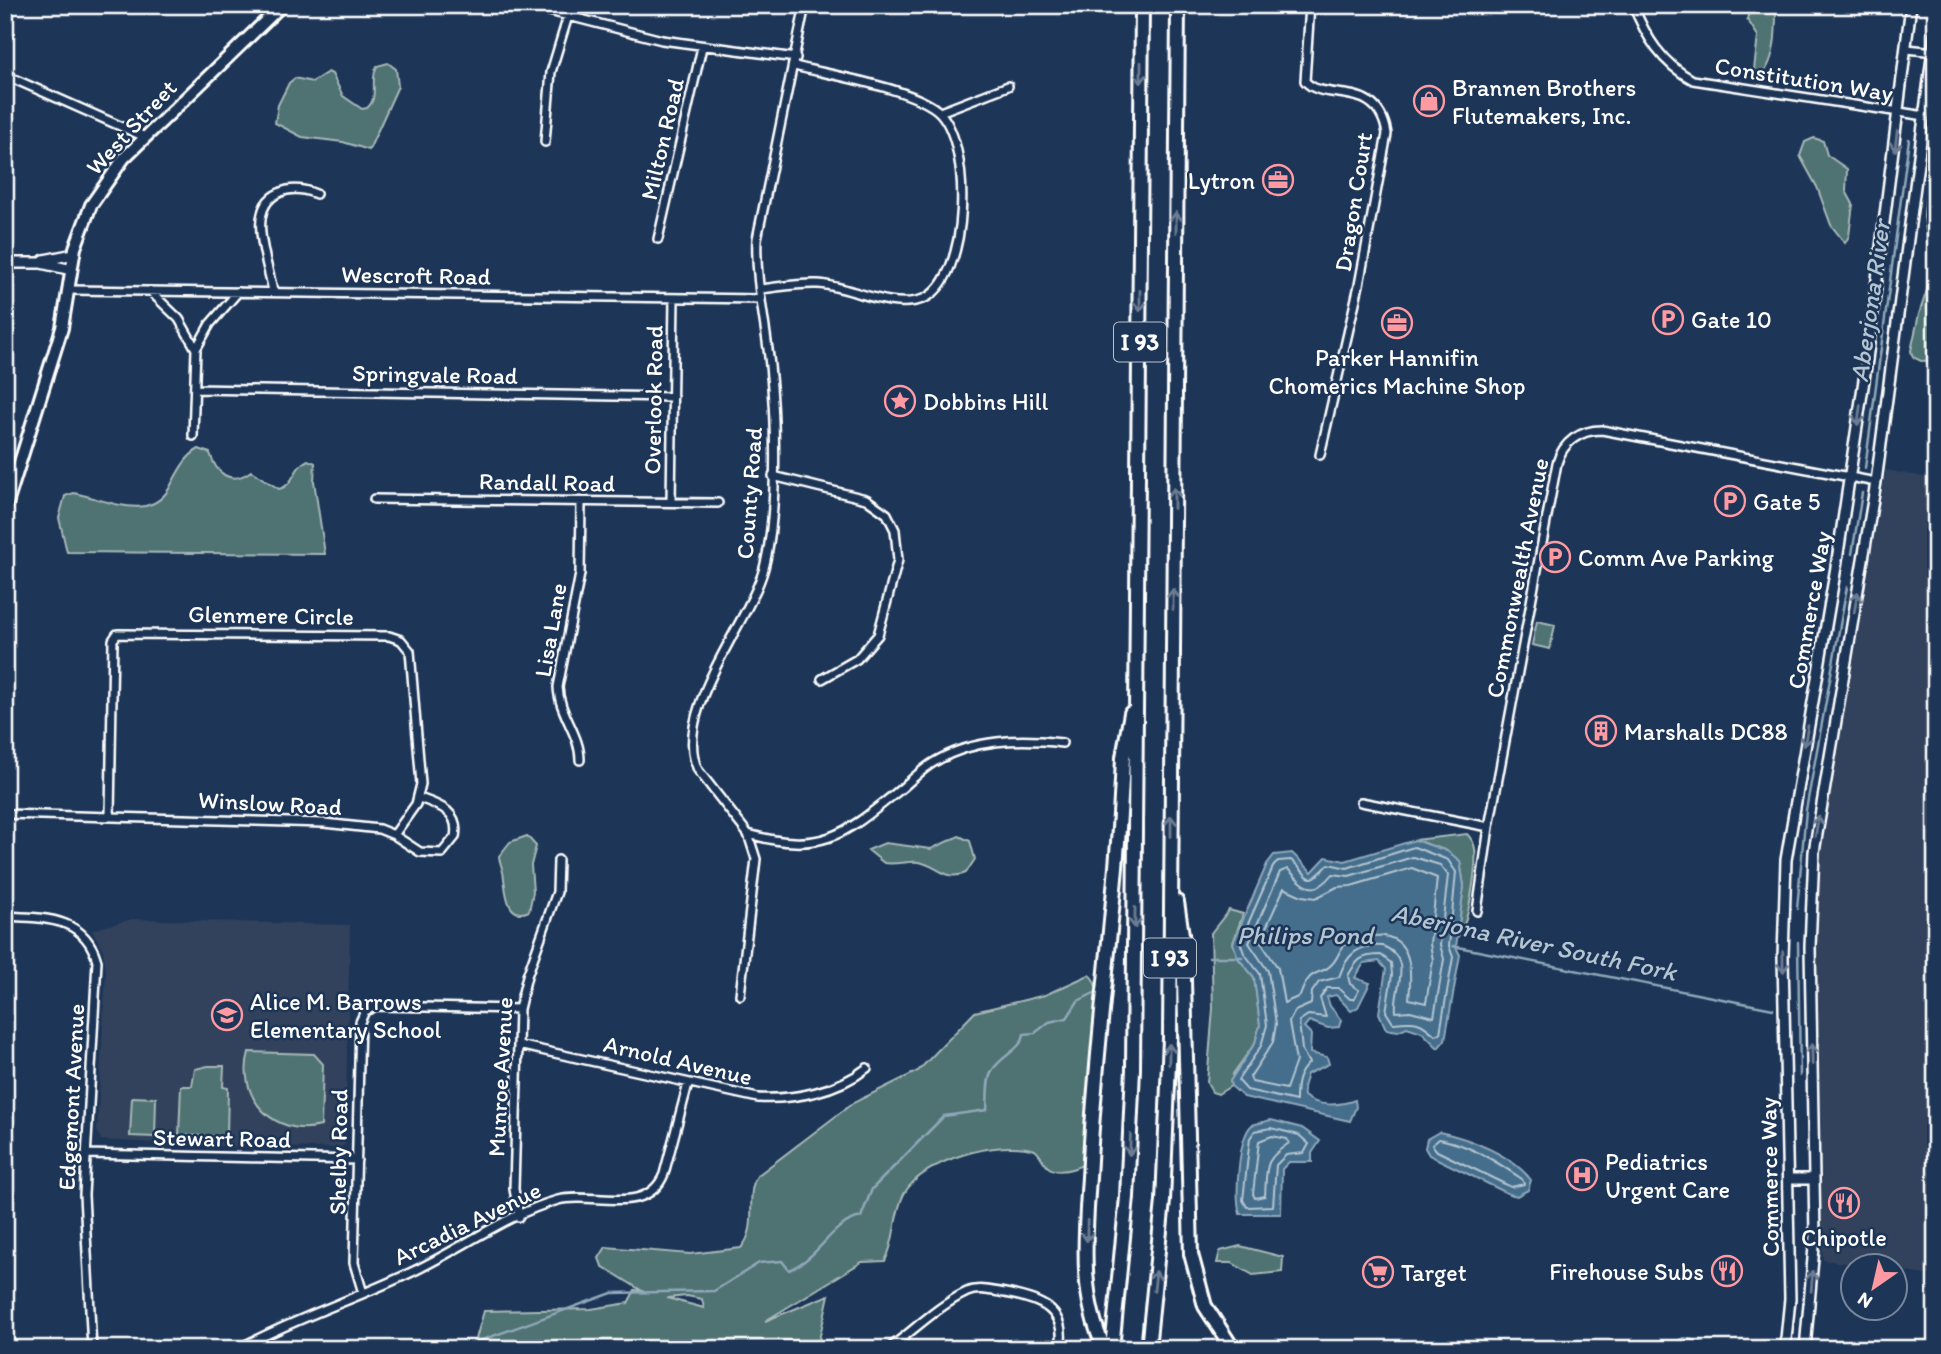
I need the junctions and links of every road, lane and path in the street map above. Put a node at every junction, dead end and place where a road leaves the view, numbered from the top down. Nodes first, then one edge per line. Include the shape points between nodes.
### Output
1 (282, 5) edge
2 (526, 5) edge
3 (805, 5) edge
4 (1142, 5) edge
5 (1178, 5) edge
6 (1310, 5) edge
7 (1633, 5) edge
8 (1911, 5) edge
9 (568, 16) junction
10 (1936, 27) edge
11 (702, 47) junction
12 (1907, 49) junction
13 (1934, 52) edge
14 (795, 62) junction
15 (5, 75) edge
16 (1008, 86) dead end
17 (940, 112) junction
18 (1899, 113) junction
19 (1925, 116) junction
20 (145, 137) junction
21 (545, 142) dead end
22 (316, 194) dead end
23 (658, 239) dead end
24 (74, 254) junction
25 (28, 262) junction
26 (5, 263) edge
27 (72, 270) junction
28 (760, 289) junction
29 (70, 290) junction
30 (150, 291) junction
31 (238, 292) junction
32 (273, 292) junction
33 (674, 298) junction
34 (761, 299) junction
35 (196, 349) junction
36 (196, 389) junction
37 (673, 397) junction
38 (192, 436) dead end
39 (1320, 455) dead end
40 (773, 477) junction
41 (1849, 478) junction
42 (1876, 482) junction
43 (374, 499) dead end
44 (671, 502) junction
45 (581, 503) junction
46 (718, 503) dead end
47 (5, 510) edge
48 (1137, 678) junction
49 (822, 679) dead end
50 (1062, 743) dead end
51 (580, 760) dead end
52 (419, 798) junction
53 (1361, 802) dead end
54 (5, 814) edge
55 (110, 816) junction
56 (1489, 827) junction
57 (748, 834) junction
58 (394, 835) junction
59 (558, 860) dead end
60 (1171, 867) junction
61 (1477, 911) dead end
62 (5, 916) edge
63 (740, 995) dead end
64 (519, 1009) junction
65 (518, 1045) junction
66 (867, 1068) dead end
67 (688, 1084) junction
68 (86, 1154) junction
69 (357, 1160) junction
70 (1814, 1178) junction
71 (1790, 1179) junction
72 (519, 1217) junction
73 (363, 1293) junction
74 (92, 1349) edge
75 (238, 1349) edge
76 (888, 1349) edge
77 (1060, 1349) edge
78 (1105, 1349) edge
79 (1112, 1349) edge
80 (1148, 1349) edge
81 (1233, 1349) edge
82 (1785, 1349) edge
83 (1805, 1349) edge

1 - 20 main road, West Street
2 - 9 street
3 - 14 street, County Road
4 -> 48 highway, I 93
60 -> 5 highway, I 93
6 - 39 street, Dragon Court via 1305,81 1313,88 1351,93 1365,100 1381,116 1387,134 1362,274
7 - 18 street, Constitution Way via 1653,47 1674,69 1693,80
8 - 12 street, Commerce Way
9 - 11 street
9 - 21 street via 551,72
10 - 13 street, Commerce Way
11 - 14 street
11 - 23 street, Milton Road
12 - 13 street
12 - 18 street, Commerce Way
13 - 19 street, Commerce Way
14 - 17 street via 911,96
14 - 28 street, County Road via 758,226
15 - 20 street
16 - 17 street
17 - 28 street via 954,137 961,201 953,260 937,289 911,302 818,284
18 - 19 street, Constitution Way
18 -> 41 street, Commerce Way
19 - 42 street, Commerce Way
20 - 24 main road, West Street via 96,196
22 - 32 street via 288,189 273,195 261,211
24 - 25 street
24 - 27 main road, West Street
25 - 26 street
25 - 27 street
27 - 29 main road, West Street
28 - 34 street, County Road
29 - 30 street, Wescroft Road
29 - 47 main road, West Street via 60,338
30 - 31 street, Wescroft Road
30 - 35 street via 179,318
31 - 32 street, Wescroft Road
31 - 35 street via 210,324
32 - 33 street, Wescroft Road
33 - 34 street, Wescroft Road
33 - 37 street, Overlook Road
34 - 40 street, County Road via 773,397
35 - 36 street
36 - 37 street, Springvale Road
36 - 38 street
37 - 44 street, Overlook Road
40 - 49 street via 873,503 887,514 898,540 898,559 878,635 858,659
40 - 57 street, County Road via 761,578 712,673 692,742 698,770
41 - 42 street, Commonwealth Avenue
41 - 56 street, Commonwealth Avenue via 1602,430 1585,432 1570,441 1557,463
41 -> 71 street, Commerce Way via 1786,860 1783,957
70 -> 42 street, Commerce Way via 1810,947 1814,852
43 - 45 street, Randall Road
44 - 45 street, Randall Road
44 - 46 street, Randall Road
45 - 51 street, Lisa Lane via 580,574 558,687 560,706 579,747
48 -> 78 highway via 1123,757 1091,1134 1086,1267 1092,1315
48 -> 79 highway, I 93 via 1132,1101
50 - 57 street via 1003,740 944,757 829,839 793,843
52 - 55 street, Glenmere Circle via 411,657 401,640 389,636 121,632 113,640
52 - 58 street
52 - 58 street, Winslow Road via 452,815 456,826 453,843 442,853 429,855
53 - 56 street
54 - 55 street, Winslow Road
55 - 58 street, Winslow Road via 324,822
56 - 61 street, Commonwealth Avenue
57 - 63 street, County Road via 757,869
59 - 64 street, Munroe Avenue via 557,892
80 -> 60 highway, I 93 via 1167,1114
60 - 81 highway via 1183,941 1191,1254 1205,1306
62 - 68 street, Edgemont Avenue via 63,921 81,932 95,954 98,968
64 - 65 street, Munroe Avenue
64 - 69 street, Shelby Road via 377,1006 366,1011 360,1022
65 - 67 street, Arnold Avenue
65 - 72 street, Munroe Avenue via 514,1189
66 - 67 street, Arnold Avenue via 841,1084 778,1098 747,1097
67 - 72 street, Arcadia Avenue via 664,1174 653,1191 633,1199 563,1199
68 - 69 street, Stewart Road
68 - 74 street, Edgemont Avenue via 84,1214
69 - 73 street, Shelby Road via 354,1263
70 - 71 street
83 -> 70 street, Commerce Way via 1813,1270
71 - 82 street, Commerce Way via 1790,1299
72 - 73 street, Arcadia Avenue
73 - 75 street, Arcadia Avenue via 289,1322
76 - 77 street via 962,1295 977,1290 1043,1304 1061,1326

